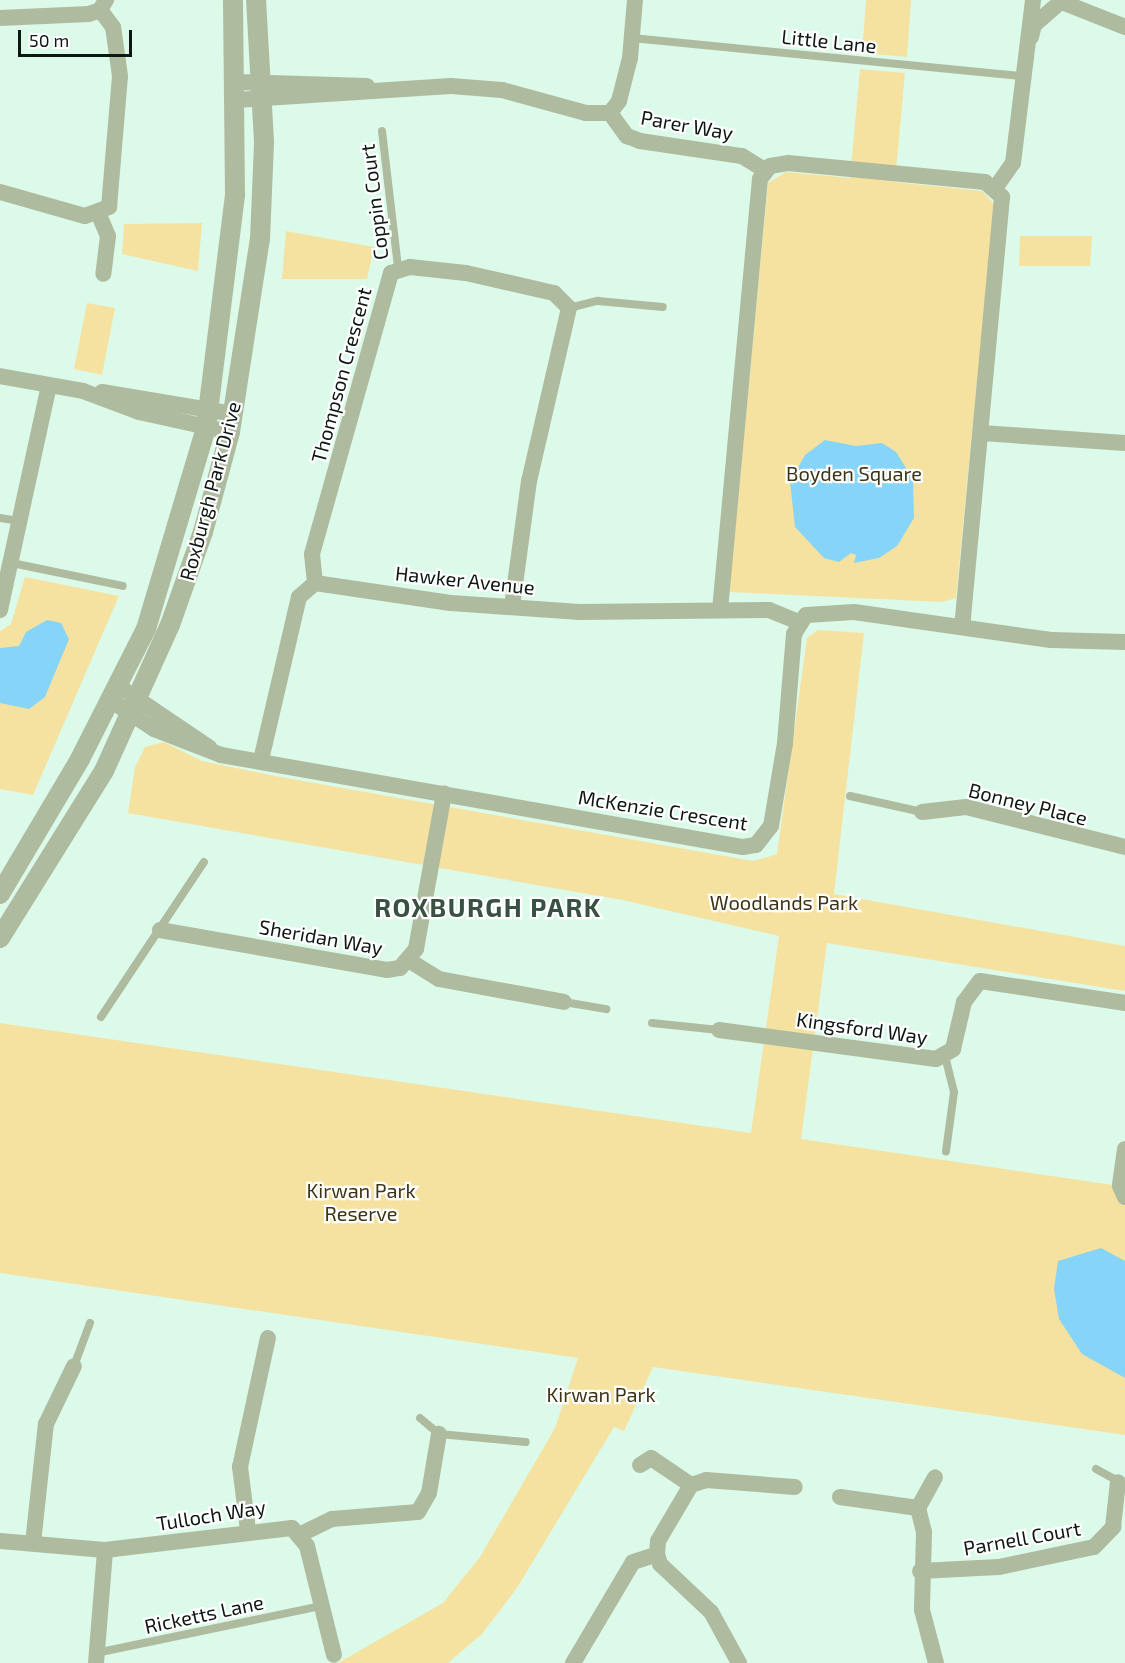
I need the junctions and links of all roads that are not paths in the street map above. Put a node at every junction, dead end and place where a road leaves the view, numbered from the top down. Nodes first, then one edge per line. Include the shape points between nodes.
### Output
1 (233, 0) edge
2 (256, 0) edge
3 (635, 0) edge
4 (1033, 0) edge
5 (1089, 0) edge
6 (1057, 2) edge
7 (103, 5) edge
8 (0, 18) edge
9 (1118, 25) edge
10 (632, 38) junction
11 (1025, 53) junction
12 (1023, 76) junction
13 (262, 90) junction
14 (235, 91) junction
15 (610, 113) junction
16 (382, 131) dead end
17 (764, 170) junction
18 (996, 187) junction
19 (0, 192) edge
20 (99, 215) junction
21 (398, 268) junction
22 (103, 274) dead end
23 (663, 307) dead end
24 (569, 308) junction
25 (0, 376) edge
26 (49, 386) junction
27 (208, 419) junction
28 (231, 423) junction
29 (982, 433) junction
30 (1125, 443) edge
31 (0, 518) edge
32 (20, 521) junction
33 (12, 563) junction
34 (315, 583) junction
35 (123, 586) dead end
36 (512, 607) junction
37 (0, 610) edge
38 (720, 610) junction
39 (798, 622) junction
40 (962, 626) junction
41 (1125, 642) edge
42 (114, 693) junction
43 (139, 697) junction
44 (130, 717) junction
45 (221, 755) junction
46 (261, 760) junction
47 (444, 793) junction
48 (850, 796) dead end
49 (922, 812) joint
50 (1125, 847) edge
51 (204, 862) dead end
52 (0, 894) edge
53 (160, 930) junction
54 (0, 938) edge
55 (410, 961) junction
56 (564, 1002) joint
57 (1125, 1003) edge
58 (606, 1009) dead end
59 (101, 1017) dead end
60 (652, 1023) dead end
61 (719, 1030) joint
62 (945, 1056) junction
63 (1125, 1149) edge
64 (946, 1151) dead end
65 (1125, 1197) edge
66 (90, 1323) dead end
67 (268, 1338) dead end
68 (74, 1366) joint
69 (420, 1418) dead end
70 (439, 1434) junction
71 (526, 1442) dead end
72 (640, 1466) dead end
73 (1096, 1469) dead end
74 (935, 1477) dead end
75 (1121, 1481) edge
76 (691, 1485) junction
77 (795, 1487) dead end
78 (840, 1497) dead end
79 (918, 1508) junction
80 (248, 1530) junction
81 (301, 1534) junction
82 (0, 1541) edge
83 (33, 1544) junction
84 (105, 1550) junction
85 (657, 1554) junction
86 (920, 1571) junction
87 (320, 1606) junction
88 (96, 1658) edge
89 (330, 1658) edge
90 (573, 1663) edge
91 (739, 1663) edge
92 (936, 1663) edge

1 - 14 street, Roxburgh Park Drive
2 - 13 street, Roxburgh Park Drive
3 - 10 street
4 - 11 street
5 - 9 street
6 - 9 street
6 - 11 street via 1034,25
7 - 8 street via 41,20
7 - 20 street via 114,27 120,76 112,193 109,207
10 - 12 lane, Little Lane
10 - 15 street via 619,101
11 - 12 street
12 - 18 street via 1013,163
13 - 14 street
13 - 15 street via 502,90 586,113
13 - 28 street, Roxburgh Park Drive via 260,239
14 - 27 street, Roxburgh Park Drive via 233,236
15 - 17 street, Parer Way via 634,139 742,156
16 - 21 lane, Coppin Court
17 - 18 street via 788,163
17 - 38 street via 758,192
18 - 29 street via 1003,208
19 - 20 street via 50,209
20 - 22 street via 108,236
21 - 24 street via 492,277 554,293
21 - 34 street, Thompson Crescent via 386,284 369,366 312,555
23 - 24 lane via 598,301
24 - 36 street via 529,481
25 - 26 street
26 - 27 street via 83,391 139,412
26 - 32 street
27 - 28 street
27 - 42 street, Roxburgh Park Drive via 146,629
28 - 43 street, Roxburgh Park Drive via 203,532
29 - 30 street
29 - 40 street
31 - 32 lane
32 - 33 street
33 - 35 lane
33 - 37 street
34 - 36 street, Hawker Avenue
34 - 46 street via 299,597
36 - 38 street, Hawker Avenue
38 - 39 street, Hawker Avenue via 769,610
39 - 40 street via 818,611
39 - 47 street, McKenzie Crescent via 771,826 756,845
40 - 41 street via 1051,640
42 - 43 street, McKenzie Crescent
42 - 44 street, McKenzie Crescent
42 - 52 street, Roxburgh Park Drive
43 - 44 street, Roxburgh Park Drive
43 - 45 street, McKenzie Crescent
44 - 45 street, McKenzie Crescent
44 - 54 street, Roxburgh Park Drive via 88,801
45 - 46 street, McKenzie Crescent
46 - 47 street, McKenzie Crescent
47 - 55 street
48 - 49 lane, Bonney Place
49 - 50 street, Bonney Place via 966,807
51 - 53 lane
53 - 55 street, Sheridan Way via 387,970
53 - 59 lane
55 - 56 street via 439,979
56 - 58 lane
57 - 62 street, Kingsford Way via 980,981 964,1002 957,1041
60 - 61 lane
61 - 62 street, Kingsford Way via 925,1059
62 - 64 lane via 954,1092
63 - 65 street via 1120,1186
66 - 68 lane
67 - 80 street via 240,1467
68 - 83 street via 46,1424
69 - 70 lane
70 - 71 lane
70 - 81 street via 429,1493 418,1512 332,1519
72 - 76 street via 651,1458
73 - 75 lane, Parnell Court
74 - 79 street
75 - 86 street, Parnell Court via 1113,1527 1106,1540 1094,1547 999,1567
76 - 77 street via 706,1480
76 - 85 street via 658,1541
78 - 79 street
79 - 86 street via 924,1532
80 - 81 street, Tulloch Way via 277,1525
80 - 84 street, Tulloch Way
81 - 87 street
82 - 83 street, Tulloch Way
83 - 84 street, Tulloch Way
84 - 88 street
85 - 90 street via 633,1562
85 - 91 street via 660,1564 711,1612
86 - 92 street via 922,1610
87 - 88 lane, Ricketts Lane
87 - 89 street

